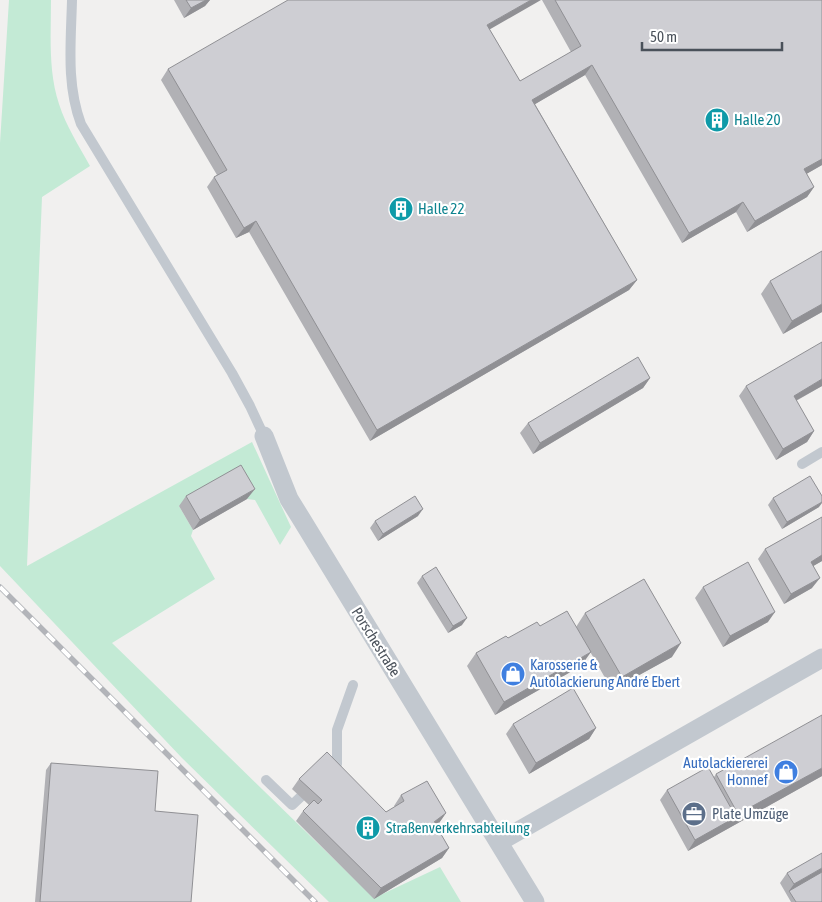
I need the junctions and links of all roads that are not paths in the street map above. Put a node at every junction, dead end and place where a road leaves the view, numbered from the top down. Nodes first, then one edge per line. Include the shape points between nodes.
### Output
1 (72, 0) edge
2 (264, 436) joint
3 (822, 452) edge
4 (802, 464) dead end
5 (822, 658) edge
6 (353, 685) dead end
7 (266, 780) dead end
8 (499, 842) junction
9 (536, 902) edge

1 - 2 lane via 70,83 80,124 232,373
2 - 8 street, Porschestraße via 289,498
3 - 4 lane
5 - 8 street
6 - 7 lane via 338,730 337,764 292,805
8 - 9 street, Porschestraße

